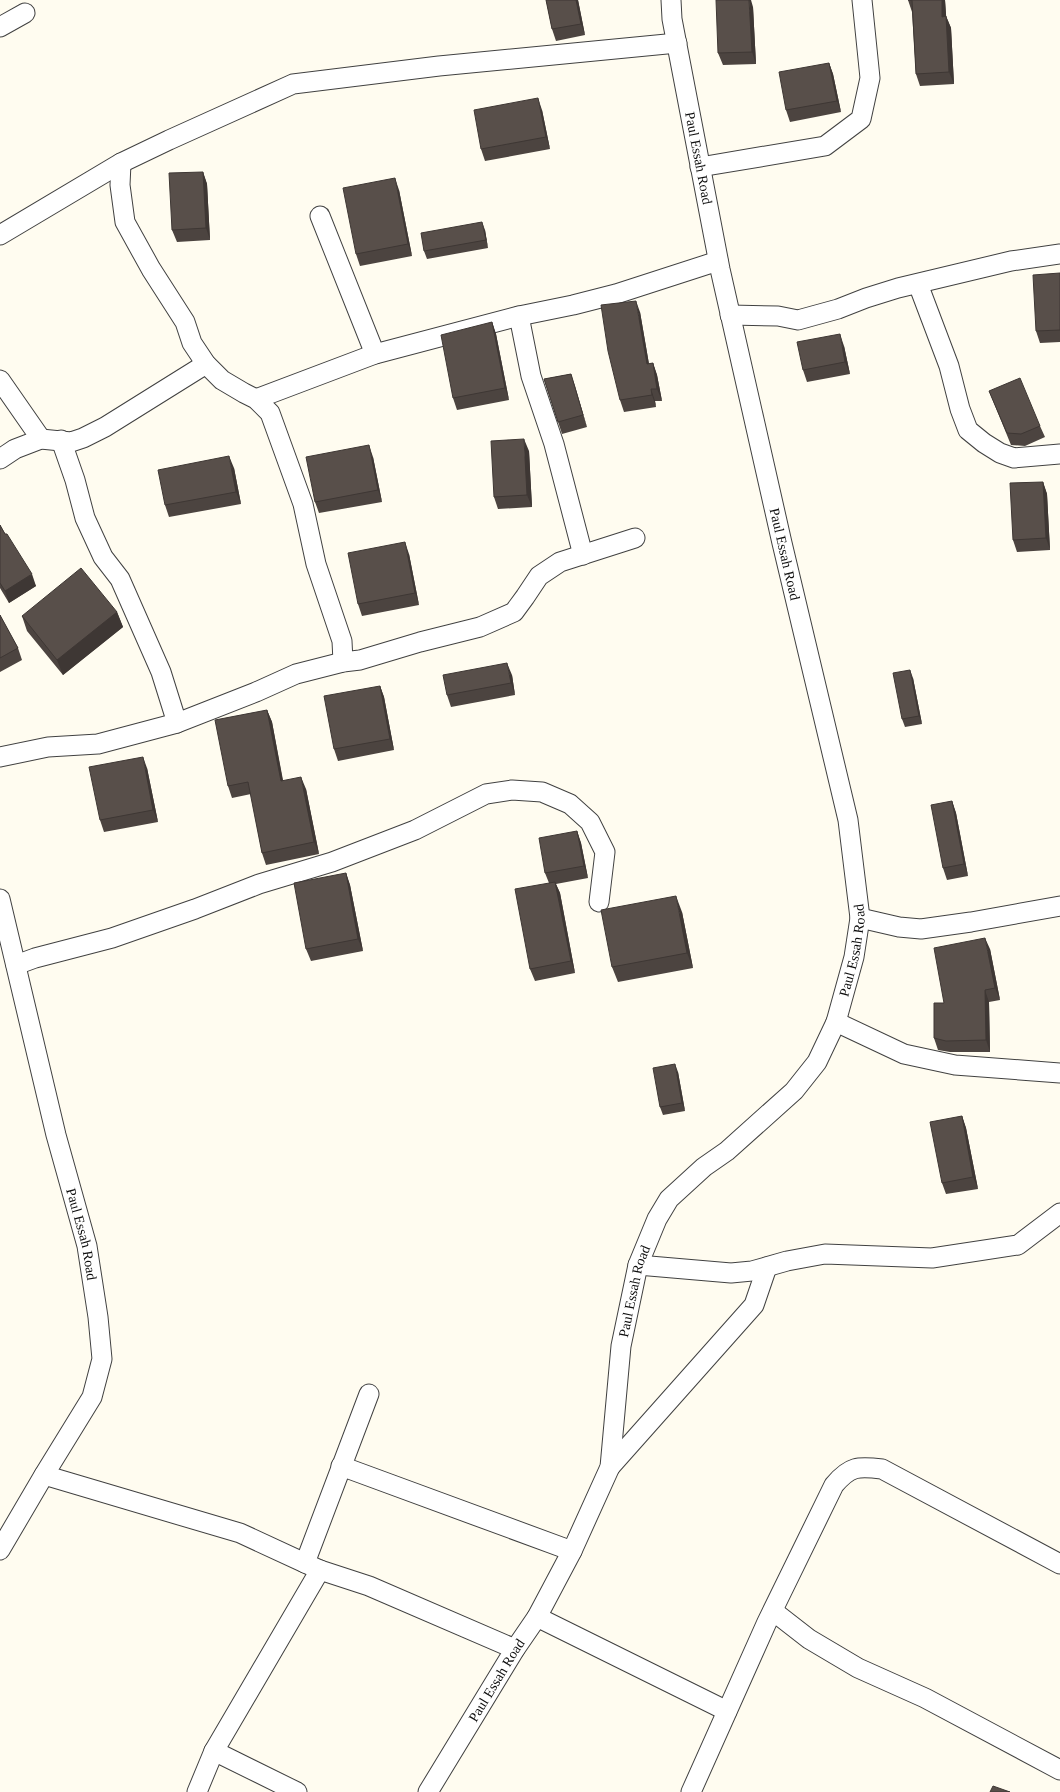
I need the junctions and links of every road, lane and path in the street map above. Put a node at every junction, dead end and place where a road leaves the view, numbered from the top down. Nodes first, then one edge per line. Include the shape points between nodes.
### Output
1 (671, 0) edge
2 (862, 0) edge
3 (25, 12) dead end
4 (0, 27) edge
5 (677, 44) junction
6 (121, 164) junction
7 (700, 167) junction
8 (320, 216) dead end
9 (0, 235) edge
10 (1060, 254) edge
11 (718, 261) junction
12 (918, 284) junction
13 (730, 315) junction
14 (519, 316) junction
15 (375, 354) junction
16 (206, 364) junction
17 (0, 380) edge
18 (256, 399) junction
19 (41, 439) junction
20 (61, 440) junction
21 (1060, 454) edge
22 (0, 459) edge
23 (635, 538) dead end
24 (583, 555) junction
25 (343, 662) junction
26 (177, 723) junction
27 (0, 757) edge
28 (0, 899) edge
29 (599, 902) dead end
30 (1060, 906) edge
31 (860, 918) junction
32 (16, 965) junction
33 (836, 1022) junction
34 (1060, 1073) edge
35 (1060, 1213) edge
36 (638, 1265) junction
37 (767, 1267) junction
38 (369, 1394) dead end
39 (341, 1466) junction
40 (610, 1467) junction
41 (44, 1475) junction
42 (0, 1550) edge
43 (572, 1551) junction
44 (1060, 1564) edge
45 (312, 1566) junction
46 (773, 1611) junction
47 (538, 1617) junction
48 (515, 1649) junction
49 (728, 1711) junction
50 (214, 1751) junction
51 (1060, 1770) edge
52 (197, 1792) edge
53 (297, 1792) edge
54 (428, 1792) edge
55 (691, 1792) edge

1 - 5 street, Paul Essah Road
2 - 7 street via 870,78 861,119 825,146
3 - 4 street
5 - 6 street via 439,66 293,84
5 - 7 street, Paul Essah Road
6 - 9 street
6 - 16 street via 125,222 185,322 192,342
7 - 11 street, Paul Essah Road
8 - 15 street
10 - 12 street via 1011,261
11 - 13 street, Paul Essah Road
11 - 14 street via 616,294
12 - 13 street via 798,320 778,316
12 - 21 street via 949,366 968,430 984,444 1014,458
13 - 31 street, Paul Essah Road via 848,820
14 - 15 street
14 - 24 street via 529,368 554,444
15 - 18 street
16 - 18 street via 222,380
16 - 20 street via 98,431 71,442
17 - 19 street
18 - 25 street via 270,413 303,504 316,564 342,640
19 - 20 street
19 - 22 street
20 - 26 street via 85,518 103,557 120,580 161,672
23 - 24 street
24 - 25 street via 560,562 539,576 514,612 502,619 360,660
25 - 26 street via 296,674
26 - 27 street via 98,744 48,747
28 - 32 street, Paul Essah Road
29 - 32 street via 605,852 590,822 570,804 552,796 512,790 486,794 415,830 332,862 259,884 112,938
30 - 31 street via 921,929
31 - 33 street, Paul Essah Road via 854,957
32 - 41 street, Paul Essah Road via 56,1135 87,1246 102,1359 92,1398
33 - 34 street via 904,1054 955,1065
33 - 36 street, Paul Essah Road via 817,1062 794,1091 669,1200 657,1218
35 - 37 street via 1018,1245 932,1258 812,1255
36 - 37 street via 731,1273
36 - 40 street, Paul Essah Road via 621,1346
37 - 40 street via 754,1305
38 - 39 street
39 - 43 street
39 - 45 street
40 - 43 street, Paul Essah Road
41 - 42 street, Paul Essah Road
41 - 45 street via 240,1533
43 - 47 street, Paul Essah Road
44 - 46 street via 882,1469 862,1467 844,1472 834,1485
45 - 48 street via 369,1586
45 - 50 street
46 - 49 street
46 - 51 street via 809,1639 858,1668 925,1698
47 - 48 street, Paul Essah Road
47 - 49 street
48 - 54 street, Paul Essah Road
49 - 55 street
50 - 52 street
50 - 53 street

